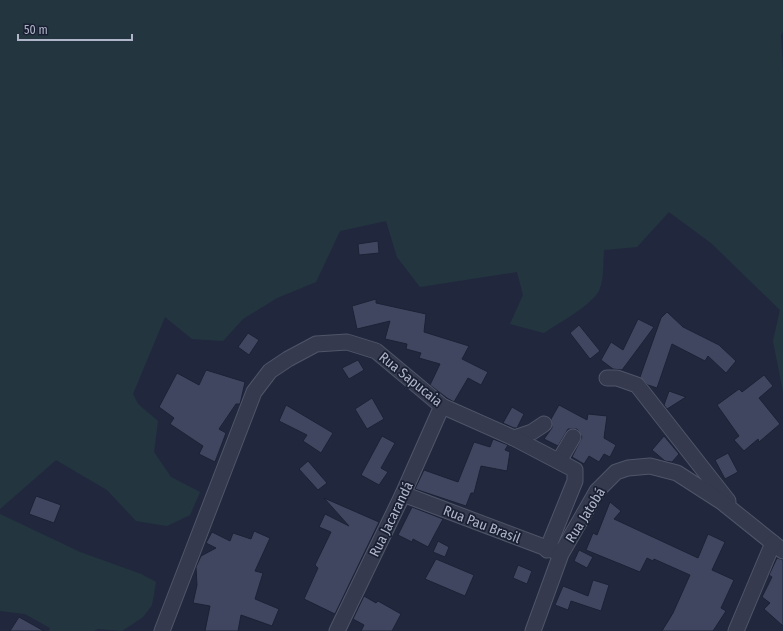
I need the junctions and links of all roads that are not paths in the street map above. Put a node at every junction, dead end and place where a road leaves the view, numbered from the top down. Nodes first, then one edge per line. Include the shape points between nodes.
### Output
1 (607, 378) dead end
2 (442, 406) junction
3 (544, 424) dead end
4 (573, 437) dead end
5 (514, 438) junction
6 (559, 461) junction
7 (403, 494) junction
8 (741, 518) junction
9 (778, 547) edge
10 (554, 552) junction
11 (162, 631) edge
12 (337, 631) edge
13 (533, 631) edge
14 (736, 631) edge

1 - 8 street via 617,378 637,385
2 - 5 street, Rua Sapucaia
2 - 7 street, Rua Jacarandá
2 - 11 street, Rua Sapucaia via 376,351 347,342 316,344 270,371 254,392
3 - 5 street via 532,432
4 - 6 street
5 - 6 street, Rua Sapucaia
6 - 10 street, Rua Sapucaia via 575,470 575,481
7 - 10 street, Rua Pau Brasil
7 - 12 street, Rua Jacarandá
8 - 9 street, Rua Jatobá
8 - 10 street, Rua Jatobá via 722,502 677,473 650,466 628,468 616,472 597,491
9 - 14 street
10 - 13 street, Rua Jatobá

